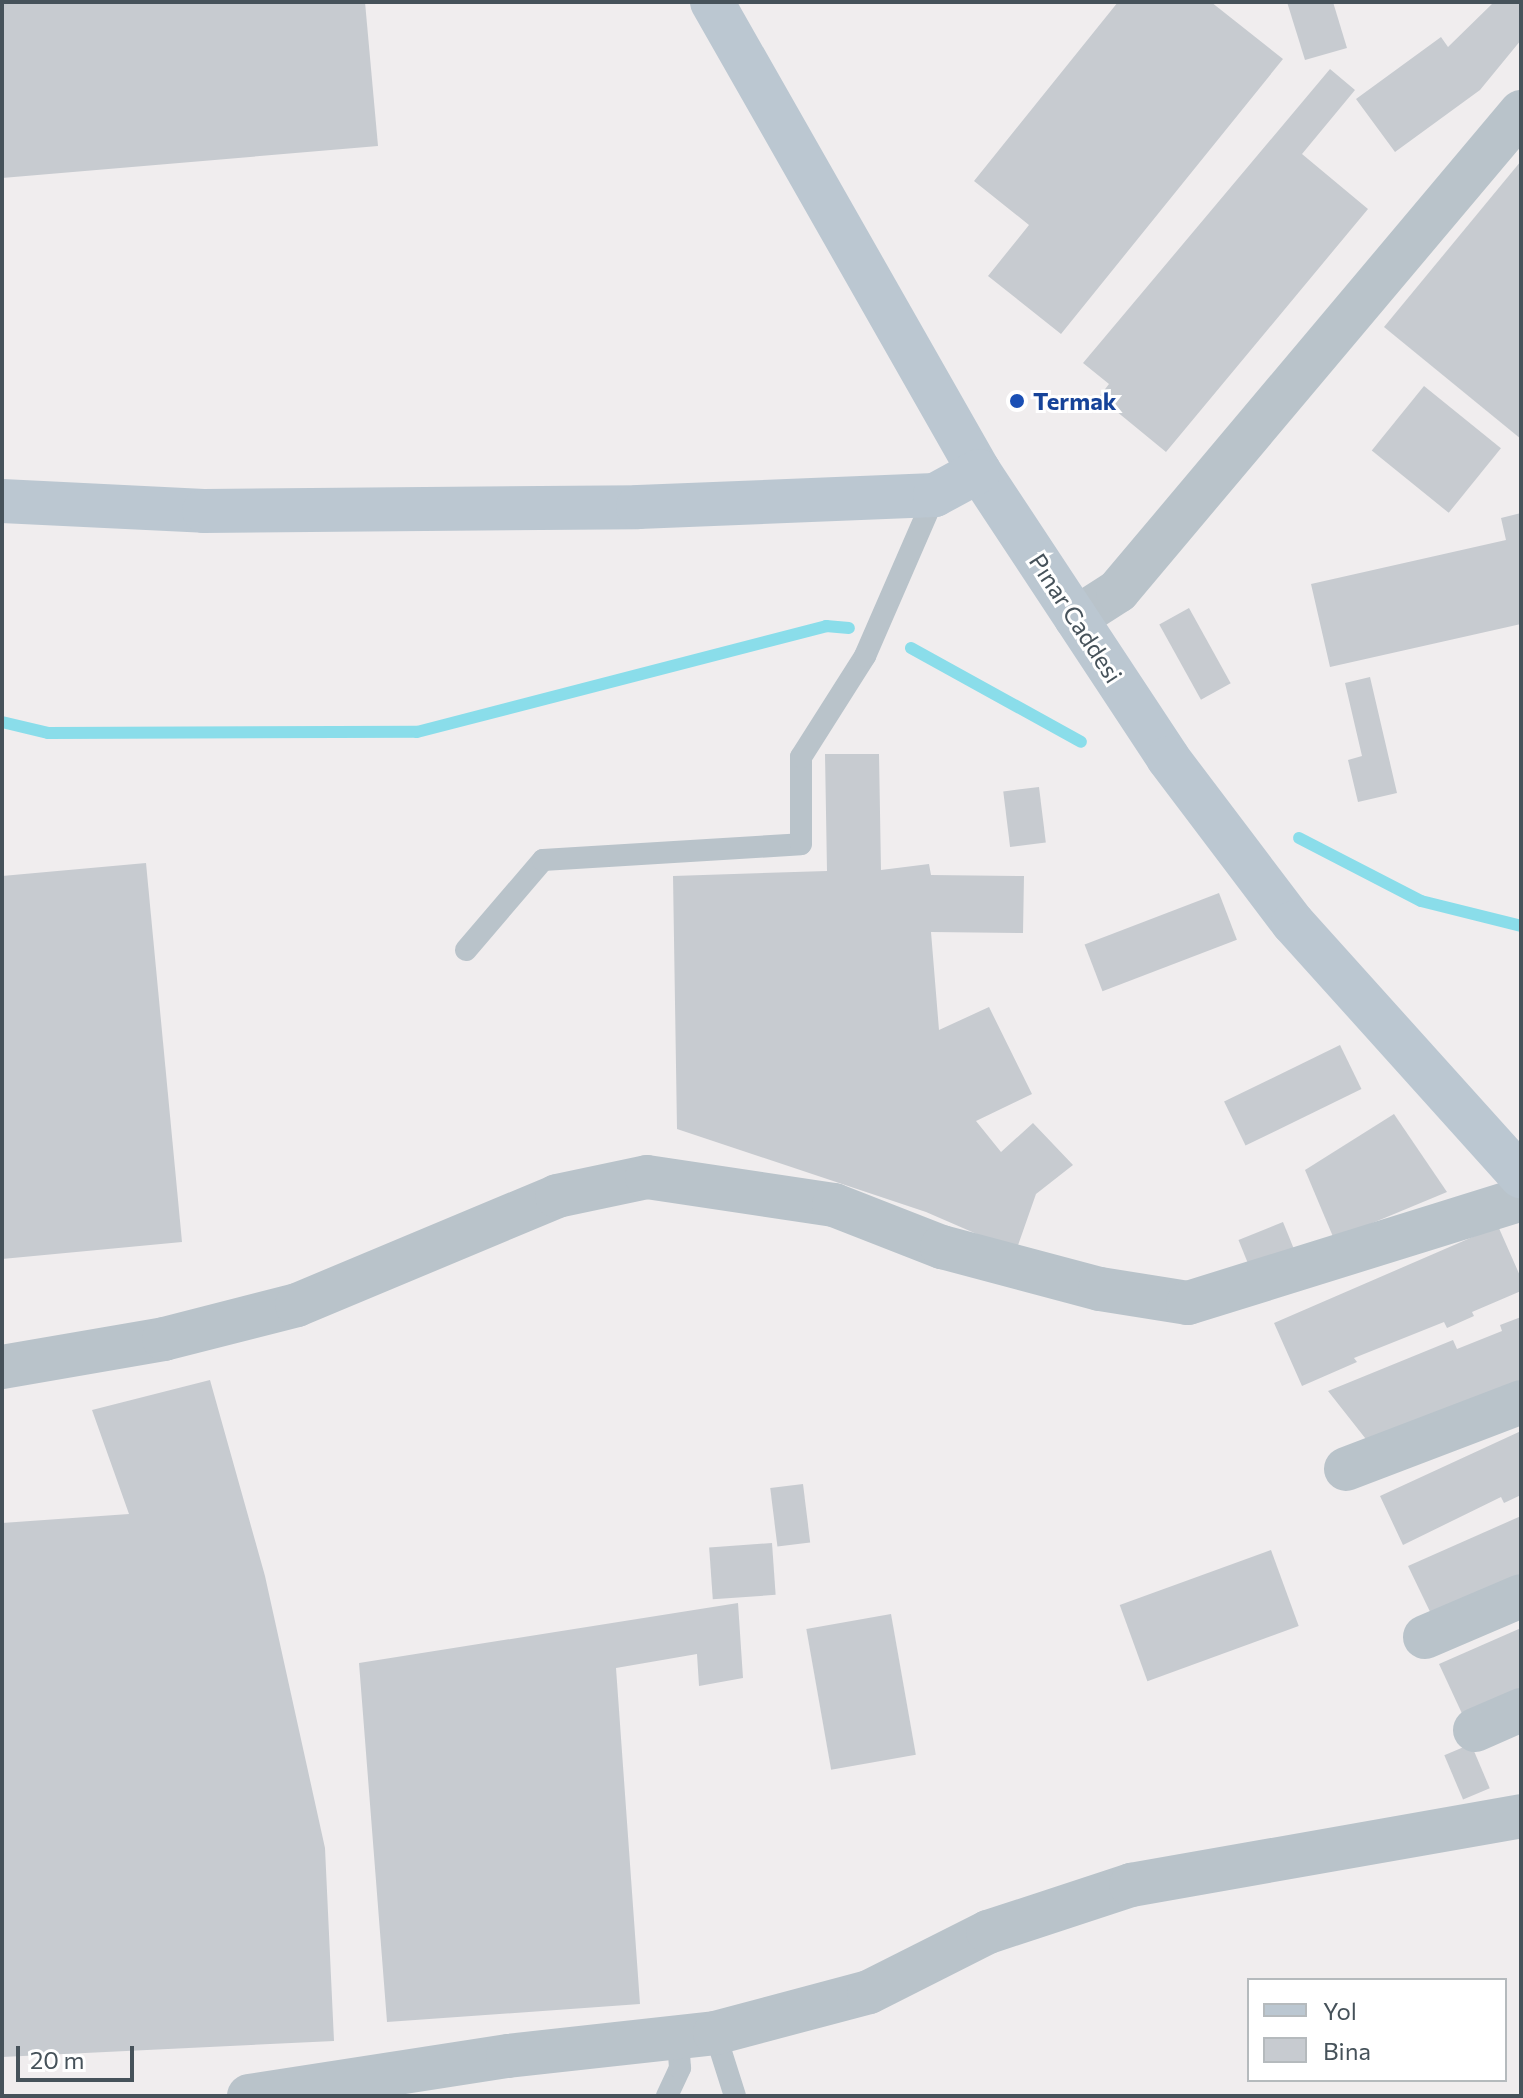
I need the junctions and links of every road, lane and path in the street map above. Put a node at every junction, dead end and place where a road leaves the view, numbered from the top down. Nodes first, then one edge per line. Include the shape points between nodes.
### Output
1 (712, 2) edge
2 (1521, 112) edge
3 (979, 471) junction
4 (935, 495) junction
5 (2, 501) edge
6 (1076, 618) junction
7 (466, 950) dead end
8 (1521, 1176) edge
9 (1521, 1199) edge
10 (2, 1367) edge
11 (1521, 1402) edge
12 (1346, 1469) dead end
13 (1521, 1596) edge
14 (1425, 1637) dead end
15 (1521, 1710) edge
16 (1475, 1730) dead end
17 (1519, 1818) edge
18 (696, 2035) junction
19 (249, 2096) edge
20 (667, 2096) edge
21 (735, 2096) edge

1 - 3 main road, Pınar Caddesi
2 - 6 street via 1118,591
3 - 4 main road
3 - 6 main road, Pınar Caddesi
4 - 5 main road via 638,507 236,511
4 - 7 lane via 865,656 801,757 801,844 543,860
6 - 8 main road, Pınar Caddesi via 1168,758 1293,923
9 - 10 street via 1188,1303 1100,1289 942,1247 834,1205 647,1177 557,1196 297,1305 164,1339
11 - 12 street
13 - 14 street
15 - 16 street
17 - 18 street via 1131,1885 988,1932 869,1992
18 - 19 street via 508,2056
18 - 20 lane
18 - 21 lane

